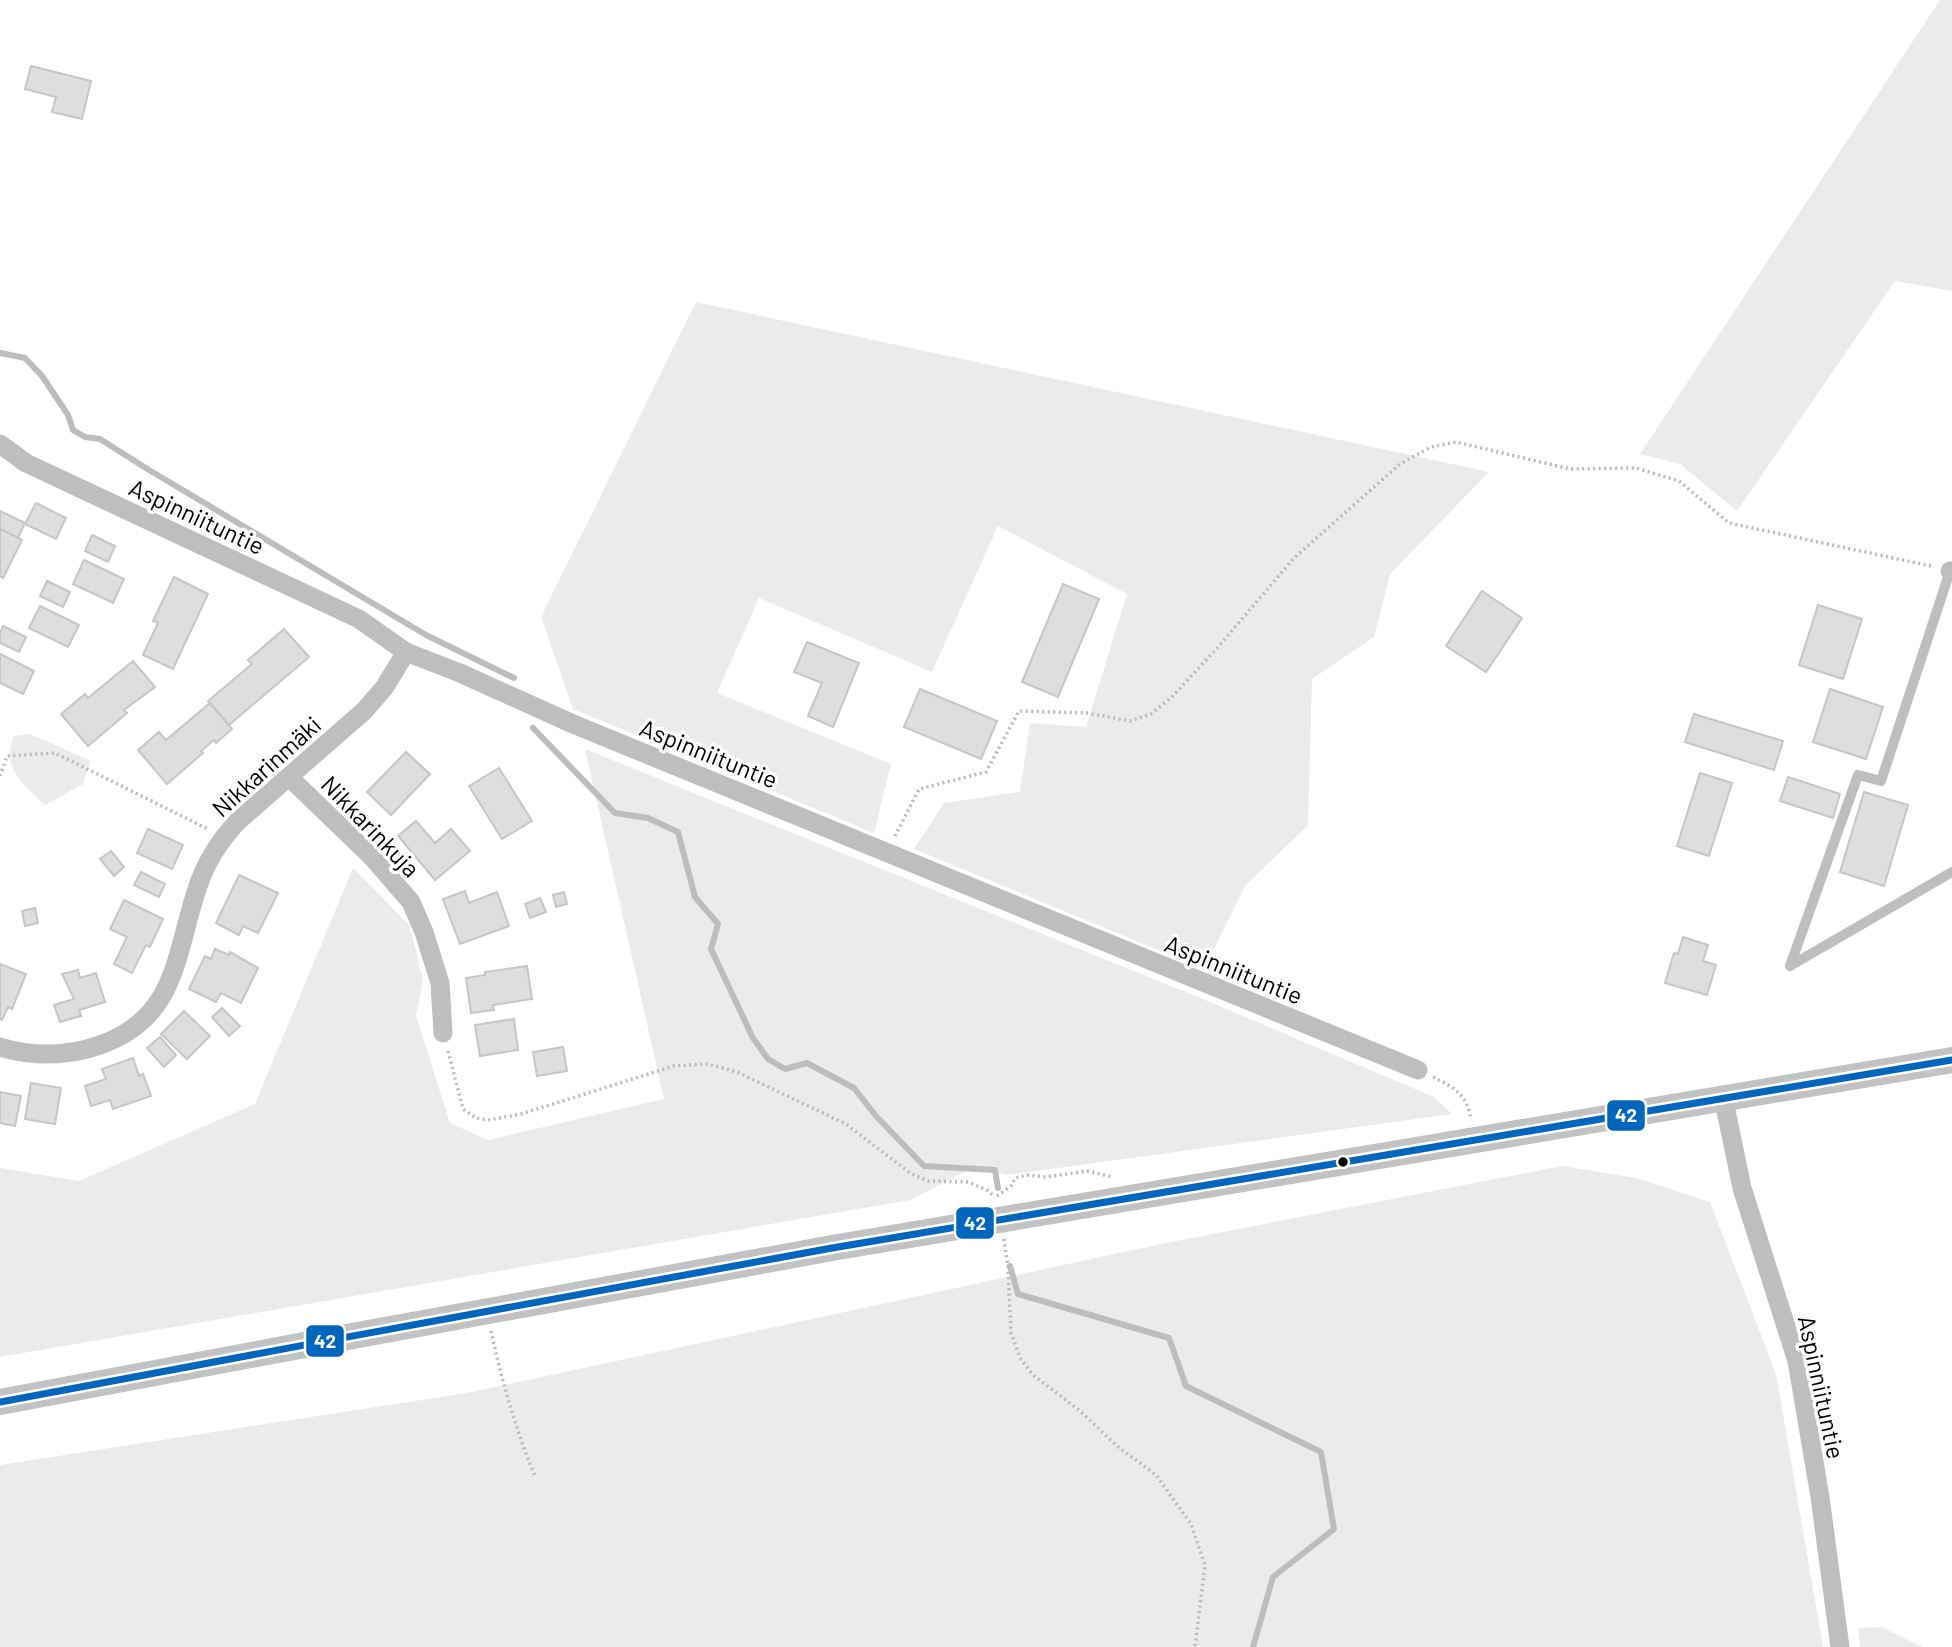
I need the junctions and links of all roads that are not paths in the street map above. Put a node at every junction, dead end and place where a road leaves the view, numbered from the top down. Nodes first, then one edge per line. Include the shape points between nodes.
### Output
1 (0, 444) edge
2 (1951, 571) edge
3 (406, 652) junction
4 (289, 777) junction
5 (1952, 872) edge
6 (443, 1033) road end
7 (0, 1047) edge
8 (1952, 1060) edge
9 (1418, 1070) road end
10 (1724, 1101) junction
11 (0, 1402) edge
12 (1840, 1647) edge

1 - 3 street, Aspinniituntie via 26,463 359,619
2 - 5 lane via 1881,781 1858,775 1790,966
3 - 4 street, Nikkarinmäki via 364,711
3 - 9 street, Aspinniituntie
4 - 6 street, Nikkarinkuja via 411,902 439,983
4 - 7 street, Nikkarinmäki via 221,839 198,886 173,976 147,1016 129,1032 87,1050 42,1055
8 - 10 main road
10 - 11 main road via 1062,1209
10 - 12 street, Aspinniituntie via 1742,1188 1797,1361

